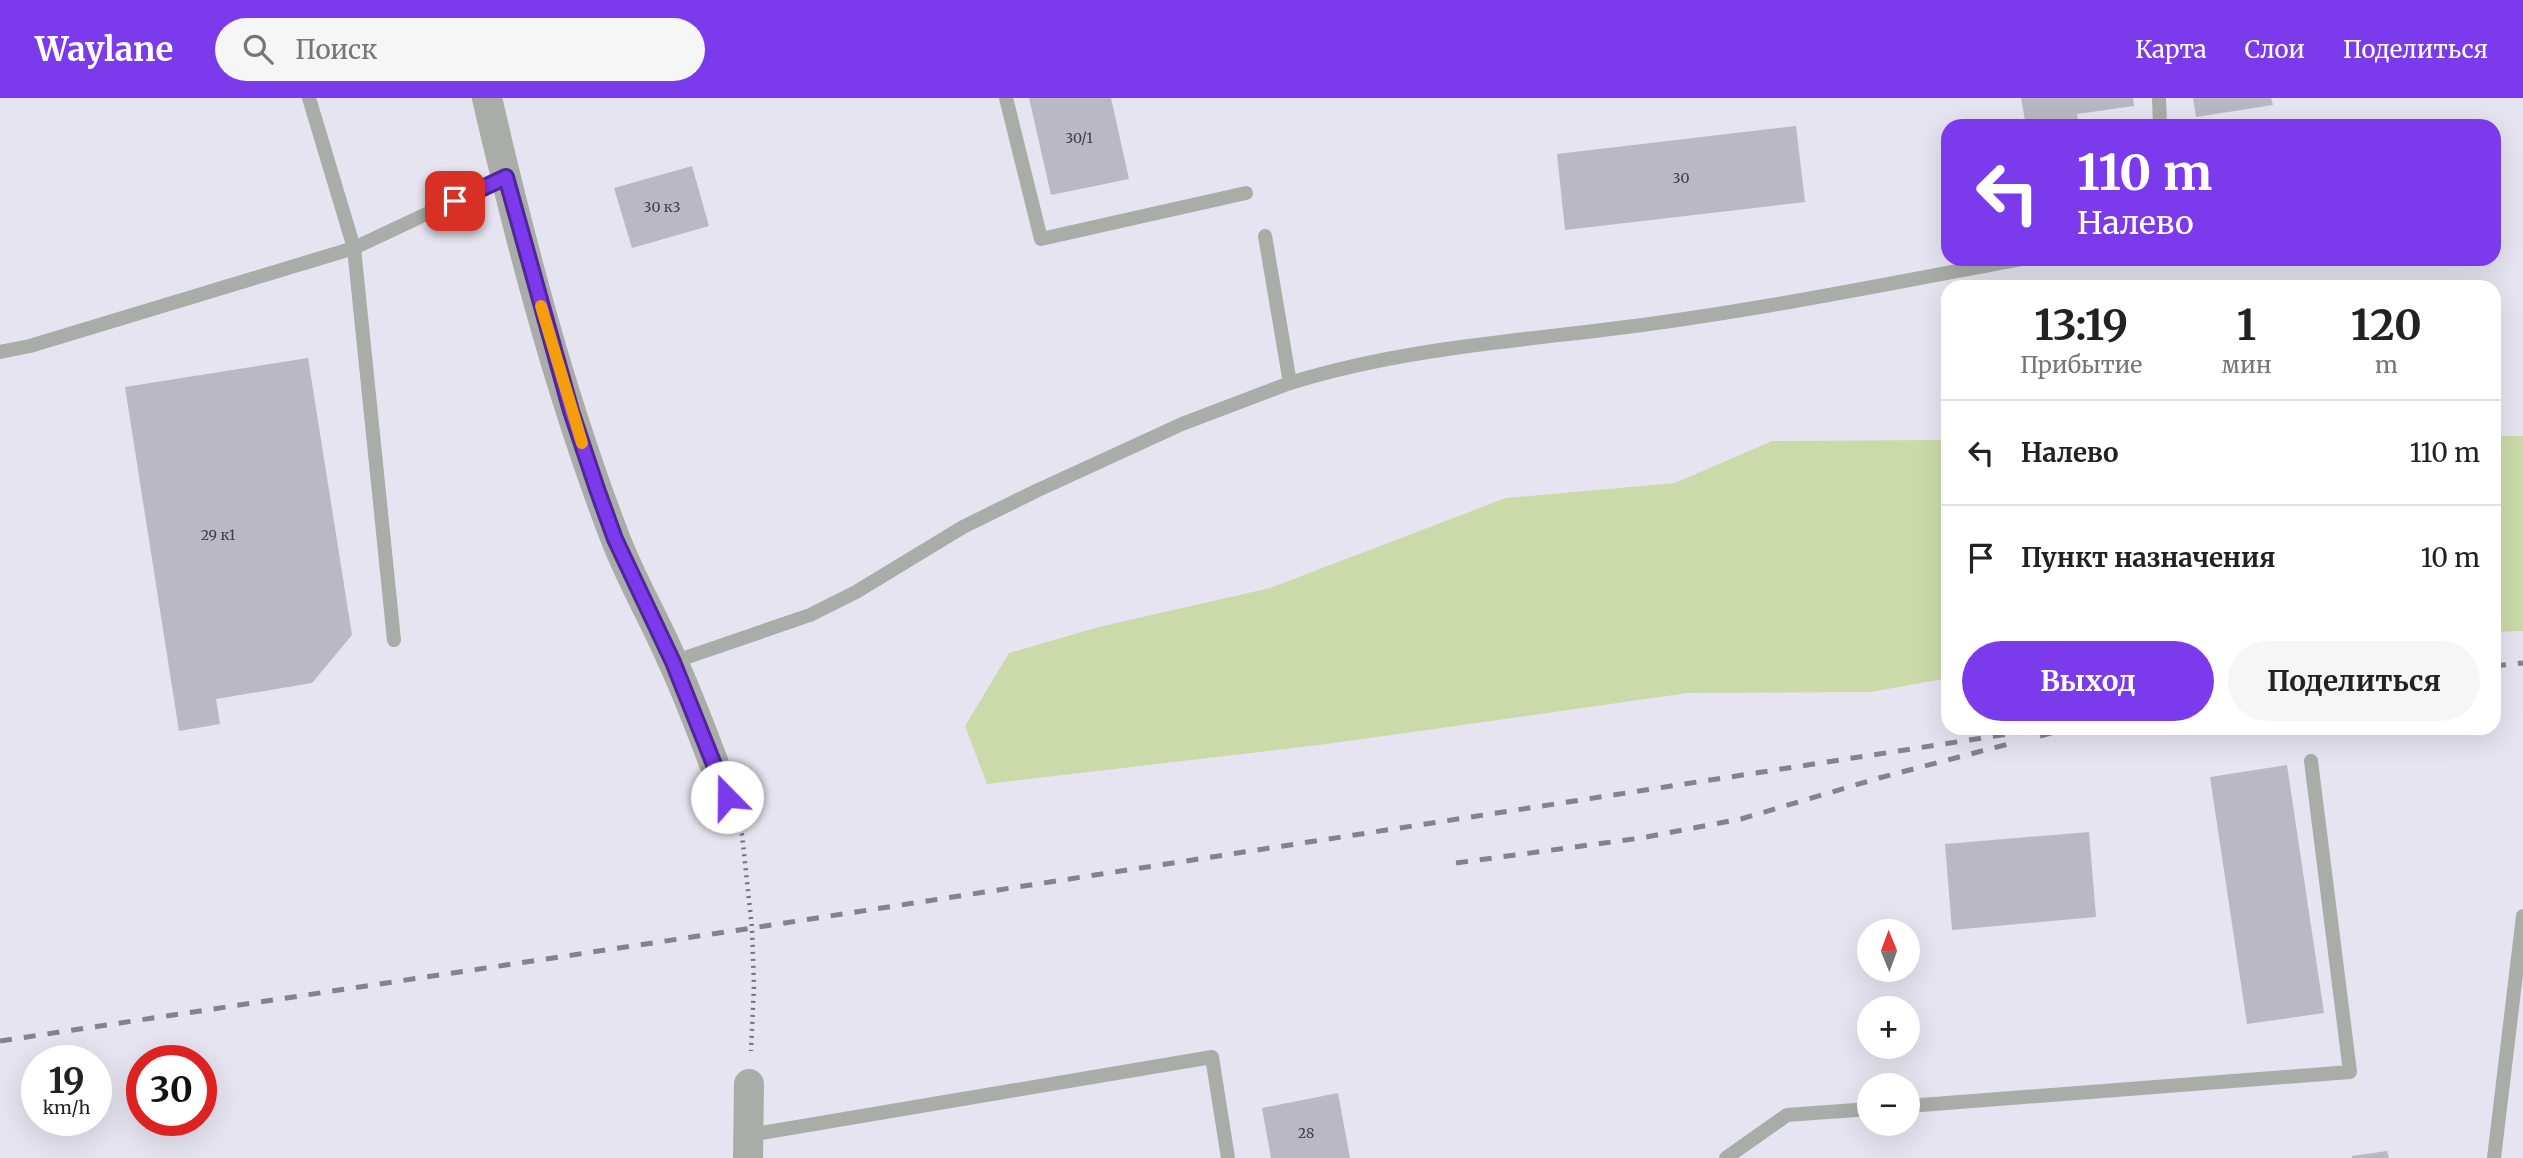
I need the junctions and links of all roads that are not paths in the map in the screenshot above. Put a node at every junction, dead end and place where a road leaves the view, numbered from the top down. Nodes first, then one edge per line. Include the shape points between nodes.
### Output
1 (309, 98) edge
2 (487, 98) edge
3 (1006, 98) edge
4 (2159, 98) edge
5 (2160, 119) edge
6 (506, 177) junction
7 (1246, 193) dead end
8 (1265, 236) dead end
9 (354, 248) junction
10 (1982, 266) edge
11 (0, 352) edge
12 (1290, 383) junction
13 (394, 640) dead end
14 (673, 662) junction
15 (2311, 761) dead end
16 (727, 797) road end
17 (2523, 916) edge
18 (749, 1084) road end
19 (1920, 1105) edge
20 (1857, 1110) edge
21 (749, 1147) edge
22 (1228, 1158) edge
23 (1726, 1158) edge
24 (2494, 1158) edge

1 - 9 lane
2 - 6 street
3 - 7 lane via 1041,239
4 - 5 lane
6 - 9 lane
6 - 14 street via 597,489 615,539
8 - 12 lane
9 - 11 lane
9 - 13 lane
10 - 12 lane via 1636,326 1436,349 1337,368
12 - 14 lane via 1182,424 1036,491 963,527 810,615
14 - 16 street
15 - 19 lane via 2350,1072
17 - 24 lane
18 - 21 street
20 - 23 lane via 1787,1115
21 - 22 lane via 1212,1057

